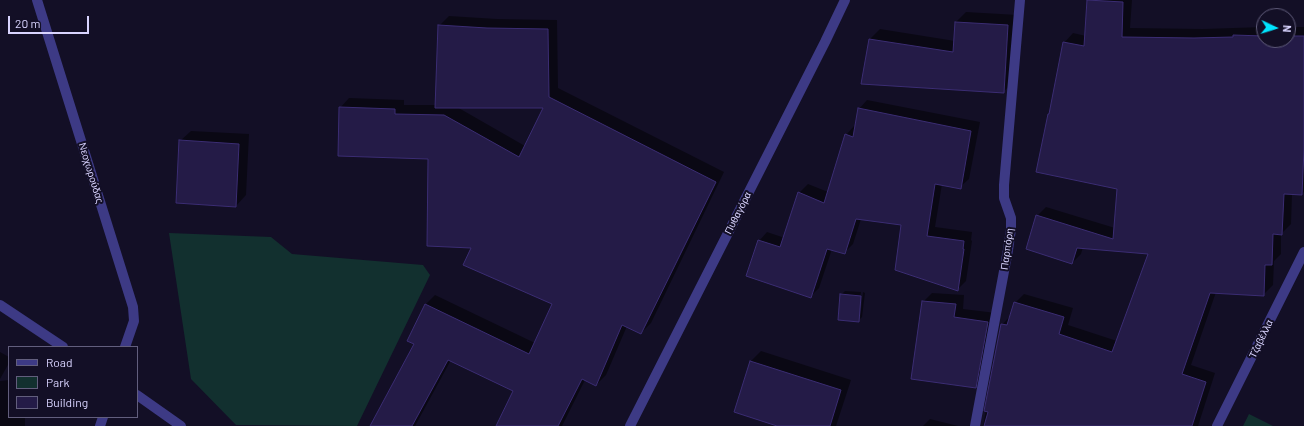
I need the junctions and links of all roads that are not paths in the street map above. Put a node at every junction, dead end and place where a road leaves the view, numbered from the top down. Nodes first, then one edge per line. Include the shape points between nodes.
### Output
1 (37, 0) edge
2 (845, 0) edge
3 (1020, 0) edge
4 (1304, 252) edge
5 (0, 305) edge
6 (62, 346) edge
7 (125, 346) edge
8 (138, 397) edge
9 (181, 426) edge
10 (630, 426) edge
11 (975, 426) edge
12 (1217, 426) edge

1 - 7 street, Νεοχωρούδας via 133,307 134,321
2 - 10 street, Πυθαγόρα
3 - 11 street, Παρπόρη via 1004,185 1004,198 1011,218 1011,229
4 - 12 street, Τζαβέλλα
5 - 6 street
8 - 9 street

